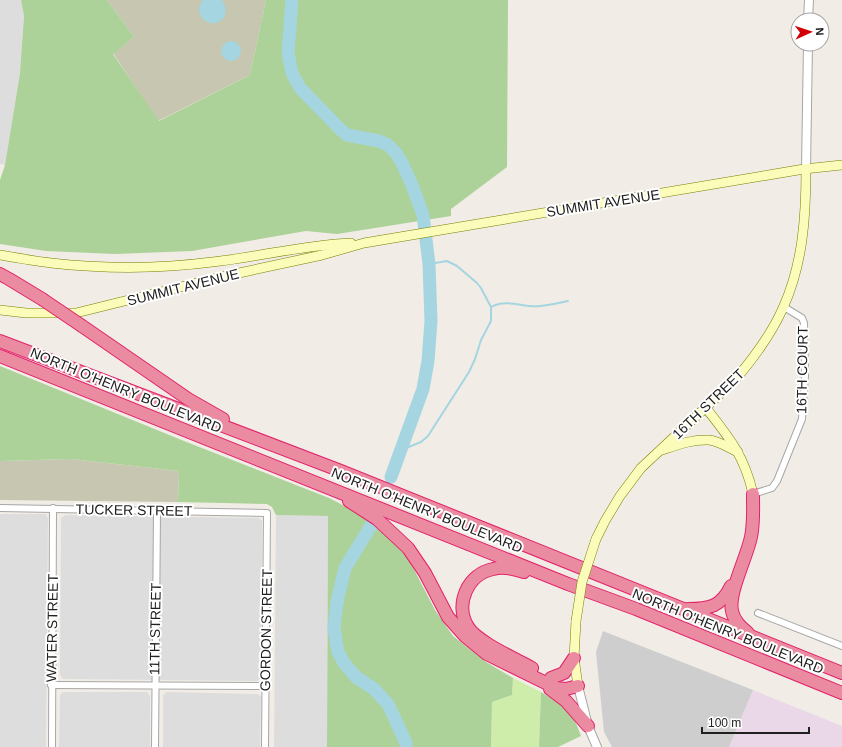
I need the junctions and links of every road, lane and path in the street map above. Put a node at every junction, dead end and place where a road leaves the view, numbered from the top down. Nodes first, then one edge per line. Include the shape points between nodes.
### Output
1 (809, 0) edge
2 (808, 12) edge
3 (808, 52) edge
4 (842, 165) edge
5 (806, 169) junction
6 (364, 243) junction
7 (0, 255) edge
8 (0, 274) edge
9 (784, 307) junction
10 (2, 310) edge
11 (0, 341) edge
12 (0, 356) edge
13 (706, 408) junction
14 (253, 437) junction
15 (659, 451) junction
16 (738, 452) junction
17 (329, 487) junction
18 (753, 494) junction
19 (0, 508) edge
20 (53, 508) junction
21 (157, 510) junction
22 (267, 513) joint
23 (743, 562) junction
24 (568, 584) junction
25 (681, 609) junction
26 (758, 613) dead end
27 (752, 637) junction
28 (842, 646) edge
29 (574, 658) junction
30 (842, 673) edge
31 (551, 678) junction
32 (538, 679) junction
33 (51, 685) junction
34 (154, 685) junction
35 (265, 686) junction
36 (578, 686) junction
37 (842, 693) edge
38 (588, 726) junction
39 (52, 747) edge
40 (155, 747) edge
41 (264, 747) edge
42 (596, 747) edge

1 - 2 street
3 - 5 street, 16TH STREET
4 - 5 main road, SUMMIT AVENUE
5 - 6 main road, SUMMIT AVENUE
5 - 9 main road, 16TH STREET via 803,236
6 - 7 main road, SUMMIT AVENUE via 326,244 212,262 159,267 98,267
6 - 10 main road, SUMMIT AVENUE via 76,313 26,313
8 - 14 highway, bridge via 42,299 188,399
9 - 13 main road, 16TH STREET via 747,366
9 - 18 street, 16TH COURT via 802,318 804,323 805,376 802,419 777,481 772,488
11 - 14 highway, NORTH O'HENRY BOULEVARD
12 - 17 highway, NORTH O'HENRY BOULEVARD
13 - 15 main road, 16TH STREET
13 - 16 main road
14 - 25 highway, NORTH O'HENRY BOULEVARD
15 - 16 main road via 687,442 709,440
15 - 29 main road, 16TH STREET, bridge via 630,481 596,539 582,582
16 - 18 main road
17 - 24 highway, NORTH O'HENRY BOULEVARD
17 - 32 highway via 377,519 408,548 425,573 448,617 465,636 487,654
18 - 23 highway via 751,538
19 - 20 street, TUCKER STREET
20 - 21 street, TUCKER STREET
20 - 33 street, WATER STREET
21 - 22 street, TUCKER STREET
21 - 34 street, 11TH STREET
22 - 35 street, GORDON STREET
23 - 25 highway via 726,597 716,605 704,609
23 - 27 highway via 732,597 732,611 737,623
24 - 31 highway via 507,568 493,569 480,574 470,583 464,601 463,613 468,627 476,636
24 - 37 highway, NORTH O'HENRY BOULEVARD
25 - 27 highway, NORTH O'HENRY BOULEVARD
26 - 28 street, NORTH O'HENRY BOULEVARD
27 - 30 highway, NORTH O'HENRY BOULEVARD
29 - 31 highway via 564,673
29 - 36 main road, 16TH STREET
31 - 36 highway
32 - 36 highway via 556,688
32 - 38 highway via 566,700
33 - 34 street
33 - 39 street, WATER STREET
34 - 35 street
34 - 40 street, 11TH STREET
35 - 41 street, GORDON STREET
36 - 38 street, 16TH STREET
38 - 42 street, 16TH STREET

